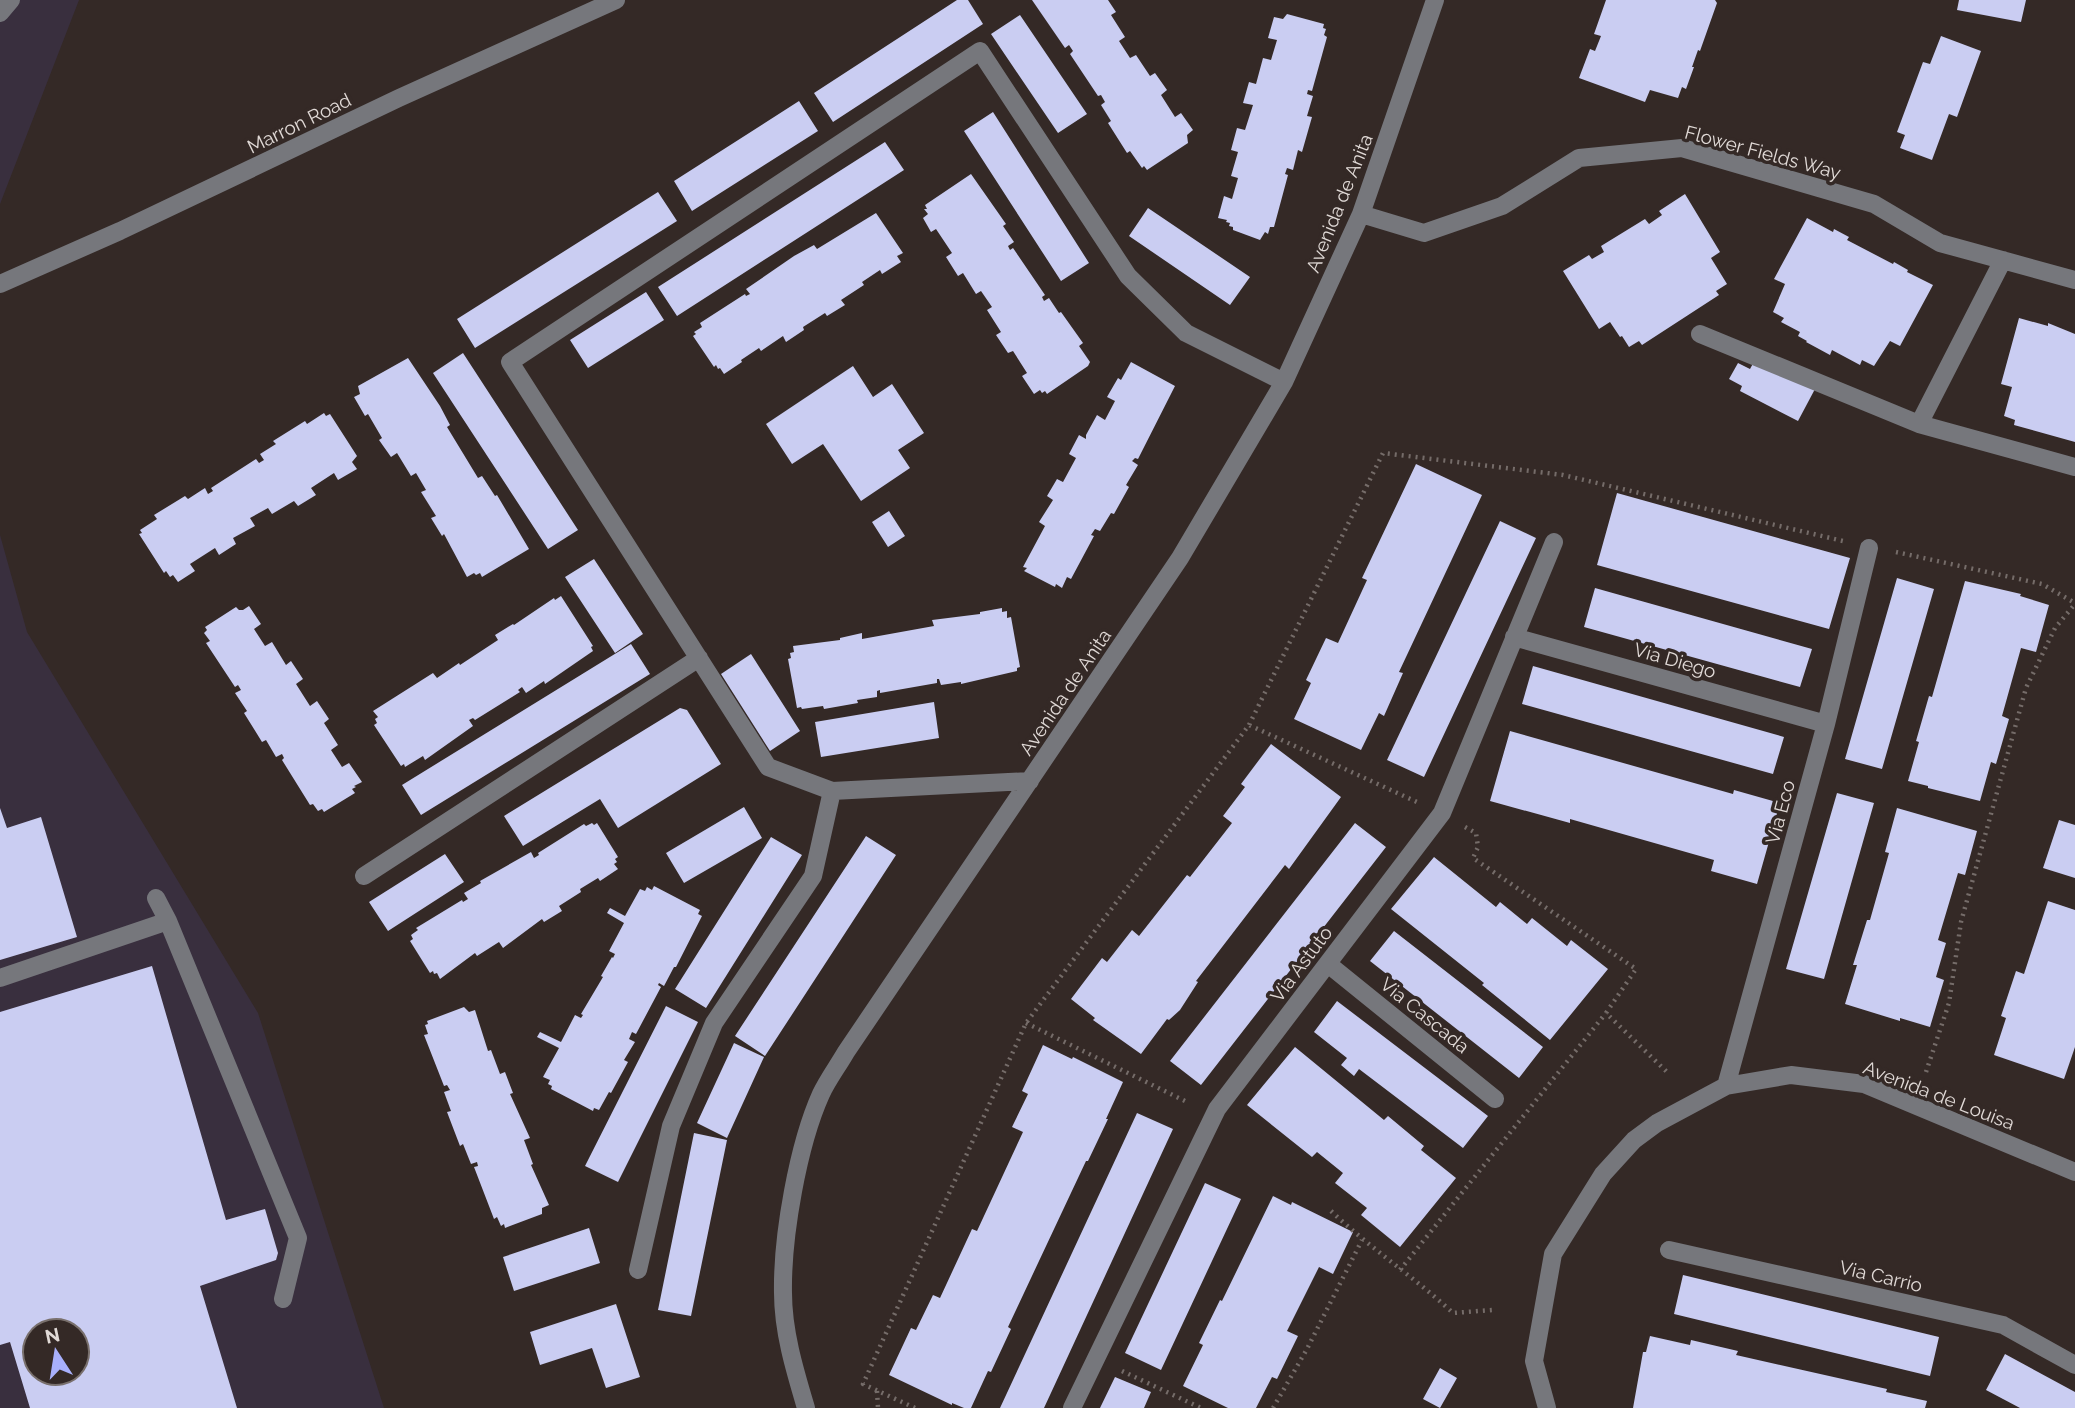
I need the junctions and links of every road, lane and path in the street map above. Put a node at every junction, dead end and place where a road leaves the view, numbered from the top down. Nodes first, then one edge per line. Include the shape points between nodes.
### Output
1 (11, 0) edge
2 (616, 0) edge
3 (1435, 0) edge
4 (0, 13) edge
5 (1361, 214) junction
6 (2003, 260) junction
7 (2075, 280) edge
8 (0, 284) edge
9 (1700, 334) dead end
10 (1284, 382) junction
11 (1919, 424) junction
12 (2075, 467) edge
13 (1554, 542) dead end
14 (1869, 548) junction
15 (2075, 604) edge
16 (1514, 637) junction
17 (699, 658) junction
18 (1826, 724) junction
19 (1249, 725) junction
20 (1030, 781) junction
21 (832, 791) junction
22 (1443, 813) junction
23 (364, 876) dead end
24 (156, 898) dead end
25 (168, 921) junction
26 (1328, 964) junction
27 (0, 978) edge
28 (1606, 1013) junction
29 (1026, 1023) junction
30 (1667, 1072) dead end
31 (1926, 1072) dead end
32 (1726, 1086) junction
33 (1495, 1099) dead end
34 (1189, 1103) dead end
35 (2075, 1172) edge
36 (1331, 1211) dead end
37 (1362, 1240) junction
38 (1669, 1250) dead end
39 (638, 1269) dead end
40 (1400, 1270) junction
41 (283, 1299) dead end
42 (1492, 1310) dead end
43 (1096, 1359) junction
44 (2075, 1365) edge
45 (877, 1391) junction
46 (806, 1408) edge
47 (878, 1408) edge
48 (915, 1408) edge
49 (1072, 1408) edge
50 (1201, 1408) edge
51 (1273, 1408) edge
52 (1547, 1408) edge

1 - 4 street
2 - 8 street, Marron Road
3 - 5 street, Avenida de Anita
5 - 6 street, Flower Fields Way via 1424,233 1502,206 1579,158 1682,148 1874,204 1940,243
5 - 10 street, Avenida de Anita
6 - 7 street, Flower Fields Way
6 - 11 street
9 - 11 street
10 - 17 street via 1186,333 1128,276 980,51 510,362
10 - 20 street, Avenida de Anita via 1180,558
11 - 12 street
13 - 16 street, Via Astuto
14 - 15 path via 2042,584
14 - 18 street, Via Eco
14 - 19 path via 1563,475 1383,453
15 - 31 path via 2055,628 2026,688 1961,922 1949,1003
16 - 18 street, Via Diego
16 - 22 street, Via Astuto
17 - 21 street via 768,767
17 - 23 street
18 - 32 street, Via Eco
19 - 22 path
19 - 29 path
20 - 21 street
20 - 46 street, Avenida de Anita via 821,1094 800,1160 782,1294 791,1359
21 - 39 street via 813,876 714,1023 671,1126
22 - 26 street, Via Astuto
22 - 28 path via 1476,833 1474,858 1636,969
24 - 25 street
25 - 27 street
25 - 41 street via 298,1238
26 - 33 street, Via Cascada
26 - 43 street, Via Astuto via 1217,1109
28 - 30 path
28 - 40 path
29 - 34 path
29 - 45 path via 863,1384
32 - 35 street, Avenida de Louisa via 1791,1075 1864,1084
32 - 52 street, Avenida de Louisa via 1634,1140 1603,1174 1553,1254 1534,1360
36 - 37 path
37 - 40 path
37 - 51 path
38 - 44 street, Via Carrio via 2003,1325
40 - 42 path via 1453,1312
43 - 49 street, Via Astuto
43 - 50 path
45 - 47 path
45 - 48 path

